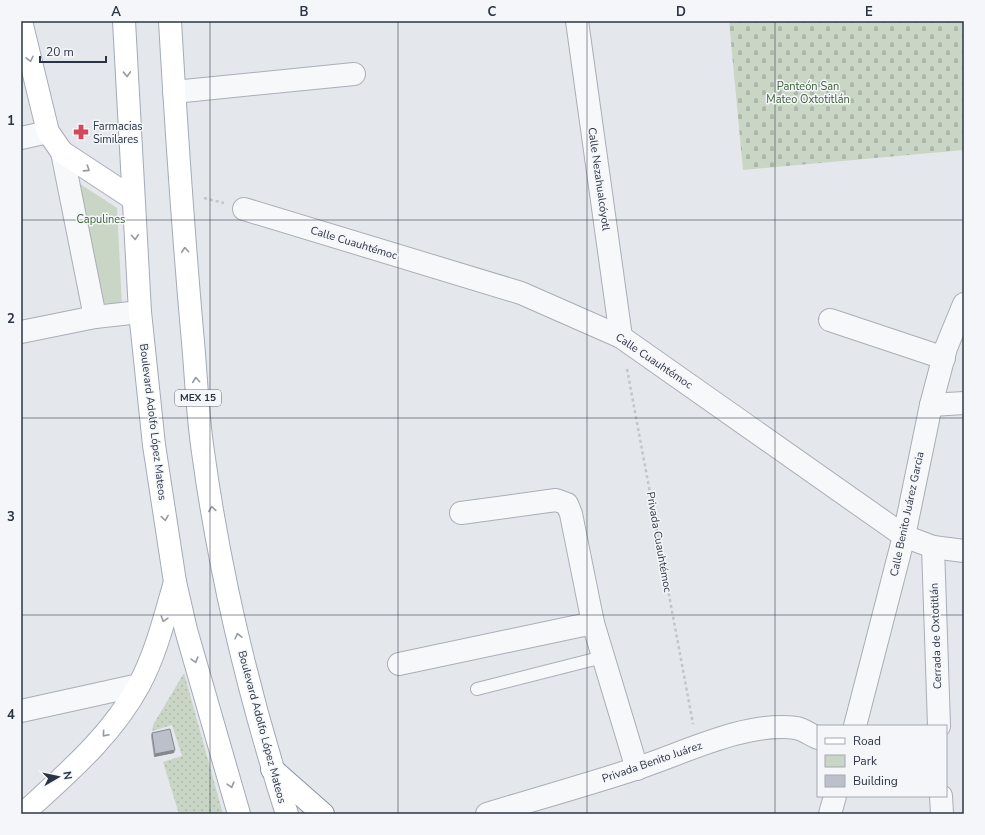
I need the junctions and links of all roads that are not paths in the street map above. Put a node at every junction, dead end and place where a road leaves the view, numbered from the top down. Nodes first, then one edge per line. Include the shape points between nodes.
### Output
1 (21, 21) edge
2 (124, 21) edge
3 (170, 21) edge
4 (577, 21) edge
5 (354, 74) dead end
6 (174, 92) junction
7 (48, 132) junction
8 (21, 138) edge
9 (62, 152) junction
10 (132, 198) junction
11 (244, 209) road end
12 (964, 304) edge
13 (140, 312) junction
14 (95, 317) junction
15 (830, 320) dead end
16 (21, 332) edge
17 (621, 337) junction
18 (944, 358) junction
19 (964, 403) edge
20 (931, 405) junction
21 (461, 513) dead end
22 (904, 536) junction
23 (933, 547) junction
24 (964, 551) edge
25 (175, 582) junction
26 (593, 623) junction
27 (603, 657) junction
28 (399, 664) dead end
29 (139, 685) junction
30 (477, 689) dead end
31 (21, 711) edge
32 (855, 725) edge
33 (939, 725) edge
34 (817, 738) edge
35 (637, 768) junction
36 (272, 769) junction
37 (835, 797) edge
38 (941, 797) edge
39 (23, 814) edge
40 (239, 814) edge
41 (287, 814) edge
42 (323, 814) edge
43 (486, 814) edge
44 (830, 814) edge
45 (942, 814) edge

1 -> 7 main road
2 -> 10 main road, Boulevard Adolfo López Mateos
3 - 6 main road, Boulevard Adolfo López Mateos / MEX 15
4 - 17 street, Calle Nezahualcóyotl
5 - 6 street
36 -> 6 main road, Boulevard Adolfo López Mateos / MEX 15 via 245,668 222,566 203,451
7 - 8 street
7 - 9 main road
9 -> 10 main road
9 - 14 street
10 -> 13 main road, Boulevard Adolfo López Mateos
11 - 17 street, Calle Cuauhtémoc via 521,293
12 - 18 street, Calle Benito Juárez Garcia
13 - 14 street
13 -> 25 main road, Boulevard Adolfo López Mateos via 154,445
14 - 16 street
15 - 18 street
17 - 22 street, Calle Cuauhtémoc
18 - 20 street, Calle Benito Juárez Garcia
19 - 20 street
20 - 22 street, Calle Benito Juárez Garcia
21 - 26 street via 556,500 567,504
22 - 23 street, Calle Cuauhtémoc
22 - 32 street, Calle Benito Juárez Garcia
23 - 24 street, Calle Cuauhtémoc
23 - 33 street, Cerrada de Oxtotitlán
25 -> 29 main road via 161,629
25 -> 40 main road, Boulevard Adolfo López Mateos via 186,630
26 - 27 street
26 - 28 street
27 - 30 lane
27 - 35 street
29 - 31 street
29 -> 39 main road via 116,721 87,755
34 - 35 street, Privada Benito Juárez via 797,728 772,728 742,733
35 - 43 street, Privada Benito Juárez
36 - 41 main road, Boulevard Adolfo López Mateos / MEX 15
36 - 42 main road
37 - 44 street
38 - 45 street

